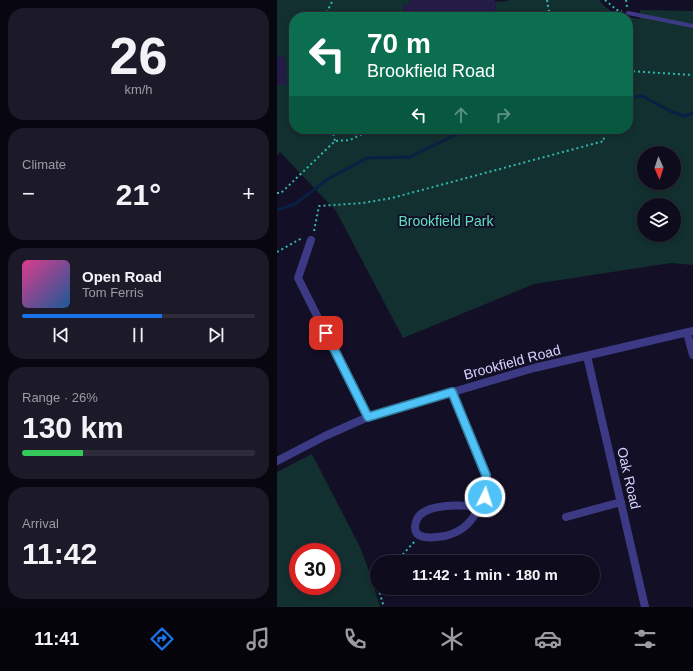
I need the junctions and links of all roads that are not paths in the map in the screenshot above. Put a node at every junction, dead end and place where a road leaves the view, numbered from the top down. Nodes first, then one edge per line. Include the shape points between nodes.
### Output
1 (633, 14) edge
2 (693, 26) edge
3 (311, 240) road end
4 (690, 332) edge
5 (693, 355) edge
6 (587, 356) junction
7 (452, 392) junction
8 (368, 417) junction
9 (277, 461) edge
10 (621, 502) junction
11 (479, 507) junction
12 (566, 517) dead end
13 (645, 607) edge

1 - 2 lane
3 - 8 street via 297,278
4 - 5 street
4 - 6 street, Brookfield Road
6 - 7 street, Brookfield Road via 534,368
6 - 10 street, Oak Road
7 - 8 street, Brookfield Road
7 - 11 street via 486,475 485,497
8 - 9 street, Brookfield Road
10 - 12 street
10 - 13 street, Oak Road
11 - 11 street via 469,524 453,534 423,538 414,528 416,519 435,508 452,505

